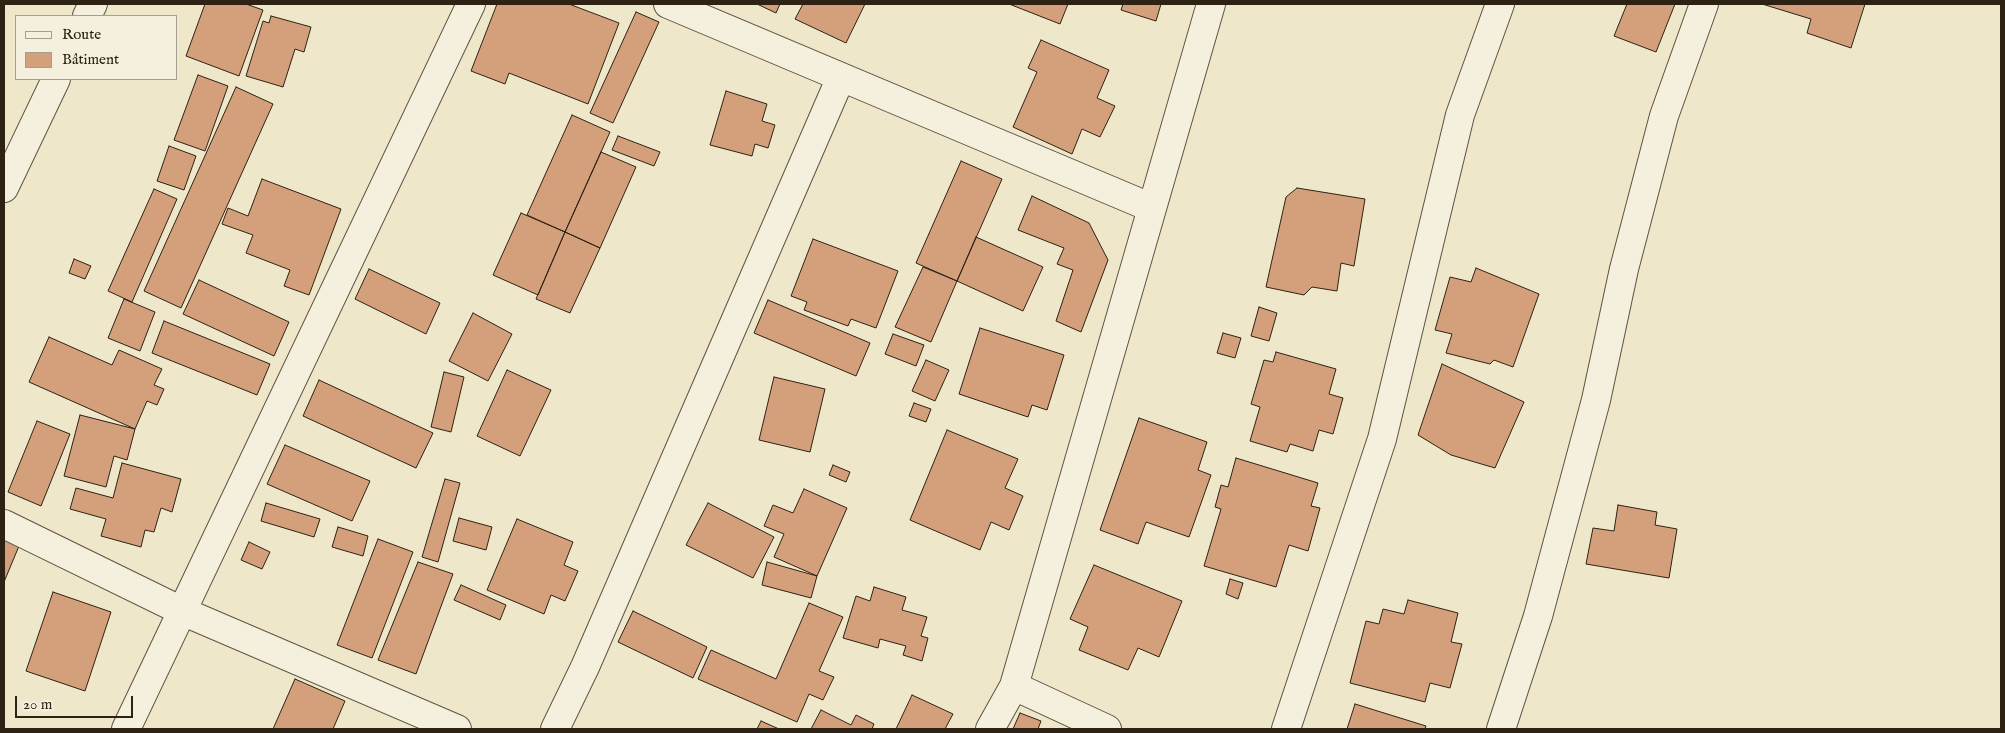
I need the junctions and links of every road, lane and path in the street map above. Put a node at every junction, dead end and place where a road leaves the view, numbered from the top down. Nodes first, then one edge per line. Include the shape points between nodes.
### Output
1 (471, 4) edge
2 (668, 4) edge
3 (1211, 4) edge
4 (1500, 4) edge
5 (1704, 4) edge
6 (841, 77) junction
7 (56, 80) edge
8 (4, 188) edge
9 (1152, 208) junction
10 (4, 524) edge
11 (184, 612) junction
12 (1014, 686) junction
13 (126, 729) edge
14 (458, 729) edge
15 (555, 729) edge
16 (990, 729) edge
17 (1107, 729) edge
18 (1286, 729) edge
19 (1501, 729) edge

1 - 11 street
2 - 6 street
3 - 9 street
4 - 18 street via 1460,115 1382,439
5 - 19 street via 1664,116 1624,268 1591,419 1538,616
6 - 9 street
6 - 15 street via 585,667
7 - 8 street
9 - 12 street
10 - 11 street
11 - 13 street
11 - 14 street
12 - 16 street
12 - 17 street

